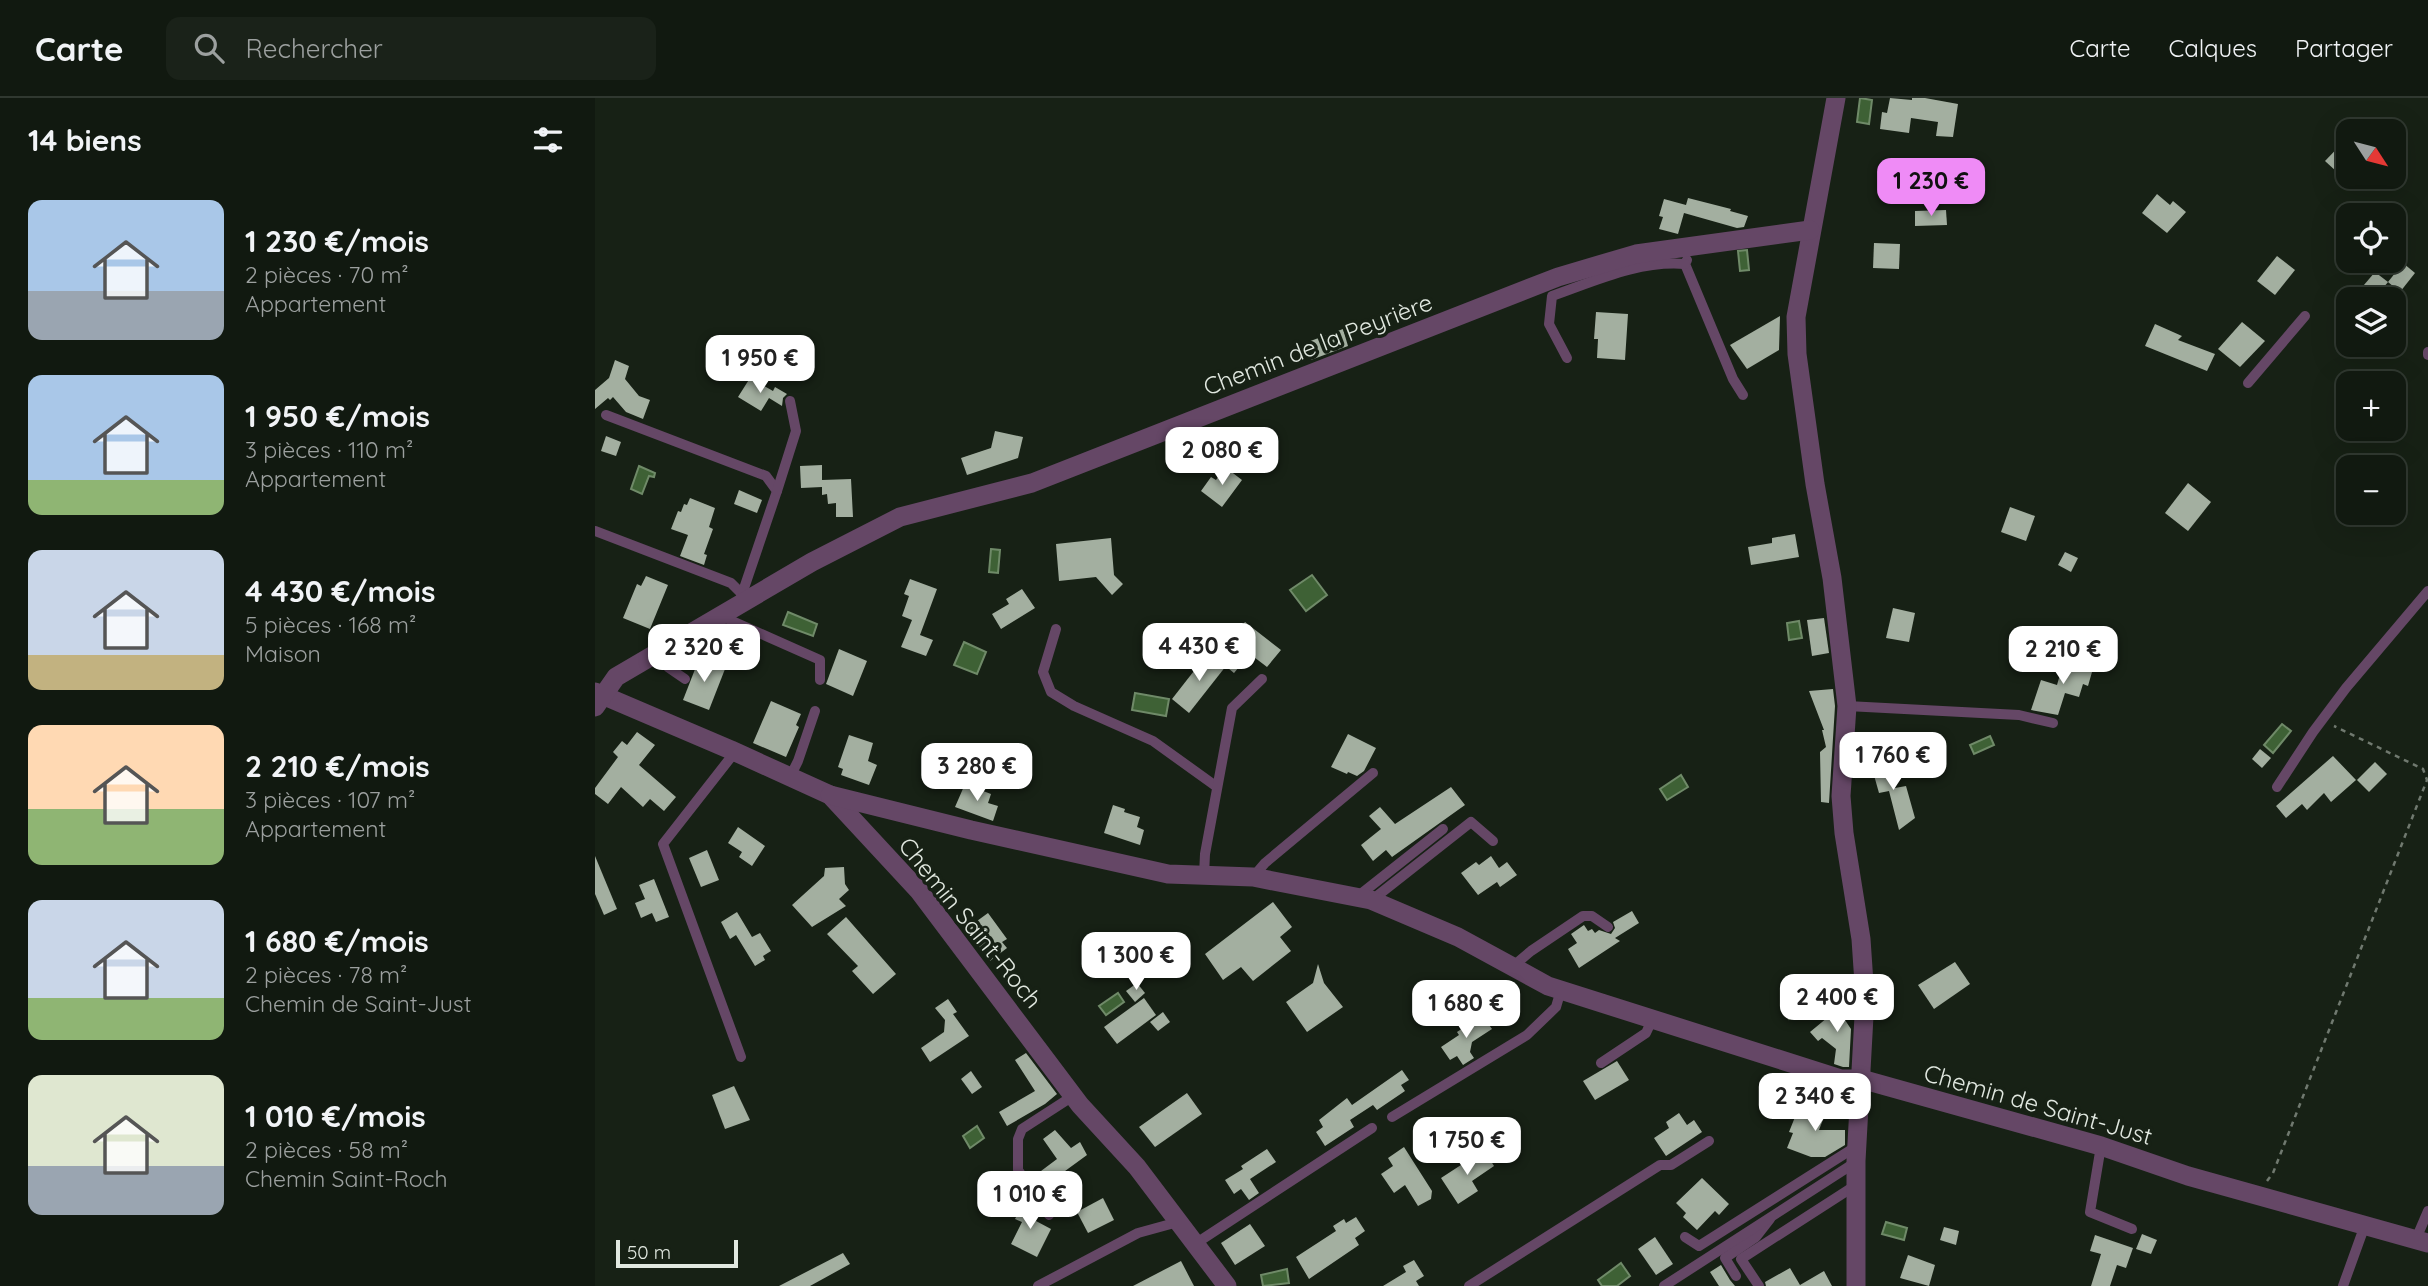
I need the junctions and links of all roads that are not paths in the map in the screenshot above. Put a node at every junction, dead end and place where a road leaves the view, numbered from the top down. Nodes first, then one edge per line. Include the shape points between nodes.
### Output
1 (1836, 98) edge
2 (1810, 230) junction
3 (1688, 255) junction
4 (2305, 316) dead end
5 (1566, 358) dead end
6 (2248, 383) dead end
7 (1743, 395) dead end
8 (790, 401) dead end
9 (606, 415) dead end
10 (777, 491) junction
11 (595, 531) edge
12 (2428, 591) edge
13 (741, 600) junction
14 (720, 616) junction
15 (1056, 629) dead end
16 (655, 654) junction
17 (1262, 678) dead end
18 (685, 679) dead end
19 (820, 680) dead end
20 (598, 698) edge
21 (1847, 706) junction
22 (815, 711) dead end
23 (2053, 723) dead end
24 (735, 752) junction
25 (1373, 774) dead end
26 (790, 777) junction
27 (1217, 787) junction
28 (2277, 787) dead end
29 (830, 795) junction
30 (1443, 829) dead end
31 (1493, 841) dead end
32 (1204, 875) junction
33 (1253, 877) junction
34 (1364, 899) junction
35 (1608, 927) dead end
36 (1512, 967) junction
37 (1561, 990) junction
38 (1653, 1018) junction
39 (741, 1056) dead end
40 (1601, 1063) dead end
41 (1861, 1079) junction
42 (1073, 1096) junction
43 (1392, 1117) dead end
44 (1372, 1128) dead end
45 (1709, 1141) dead end
46 (2101, 1146) junction
47 (1857, 1154) junction
48 (1856, 1185) junction
49 (2428, 1211) edge
50 (1775, 1213) junction
51 (1049, 1215) dead end
52 (1178, 1222) junction
53 (2365, 1225) junction
54 (2132, 1229) dead end
55 (1685, 1237) dead end
56 (2422, 1241) edge
57 (1195, 1244) junction
58 (1736, 1276) dead end
59 (1038, 1286) edge
60 (1227, 1286) edge
61 (1469, 1286) edge
62 (1664, 1286) edge
63 (1759, 1286) edge
64 (1856, 1286) edge
65 (2343, 1286) edge

1 - 2 street
2 - 3 street, Chemin de la Peyrière
2 - 21 street via 1796,317 1797,354
3 - 5 lane via 1552,296 1549,324
3 - 7 lane
3 - 13 street, Chemin de la Peyrière via 1636,254 1558,277 1032,483 900,517
4 - 6 lane
8 - 10 lane via 796,431
9 - 10 lane via 766,477
10 - 13 lane
11 - 13 lane via 731,583
12 - 28 lane via 2322,720
13 - 14 street, Chemin de la Peyrière
14 - 16 street, Chemin de la Peyrière
14 - 19 lane via 820,660
15 - 27 lane via 1043,672 1051,692 1153,741
16 - 18 lane
16 - 20 street, Chemin de la Peyrière via 616,677
17 - 27 lane via 1232,708
20 - 24 street, Chemin Saint-Roch
21 - 23 lane via 2019,715
21 - 41 street via 1841,796 1861,939 1865,998
22 - 26 lane
24 - 26 street, Chemin Saint-Roch
24 - 39 lane via 663,844
25 - 33 lane
26 - 29 street, Chemin Saint-Roch
27 - 32 lane
29 - 32 street, Chemin de Saint-Just via 1168,874
29 - 42 street, Chemin Saint-Roch via 919,891
30 - 34 lane
31 - 34 lane via 1471,822
32 - 33 street, Chemin de Saint-Just
33 - 34 street, Chemin de Saint-Just
34 - 36 street, Chemin de Saint-Just via 1458,937
35 - 36 lane via 1592,916 1583,916
36 - 37 street, Chemin de Saint-Just
37 - 38 street, Chemin de Saint-Just
37 - 43 lane via 1556,1007 1527,1035
38 - 40 lane via 1646,1033
38 - 41 street, Chemin de Saint-Just via 1841,1079
41 - 46 street, Chemin de Saint-Just
41 - 47 street
42 - 51 lane via 1022,1129 1018,1139 1018,1170
42 - 52 street, Chemin Saint-Roch via 1137,1167
44 - 57 lane
45 - 61 lane via 1671,1166 1660,1165
46 - 53 street, Chemin de Saint-Just via 2188,1176
46 - 54 lane via 2090,1212
47 - 48 street
47 - 50 lane
47 - 55 lane via 1699,1246
48 - 63 lane via 1741,1259
48 - 64 street
49 - 56 lane
50 - 58 lane via 1756,1237 1725,1258
50 - 62 lane
52 - 57 street, Chemin Saint-Roch
52 - 59 lane via 1138,1233
53 - 56 street, Chemin de Saint-Just
53 - 65 lane
57 - 60 street, Chemin Saint-Roch

